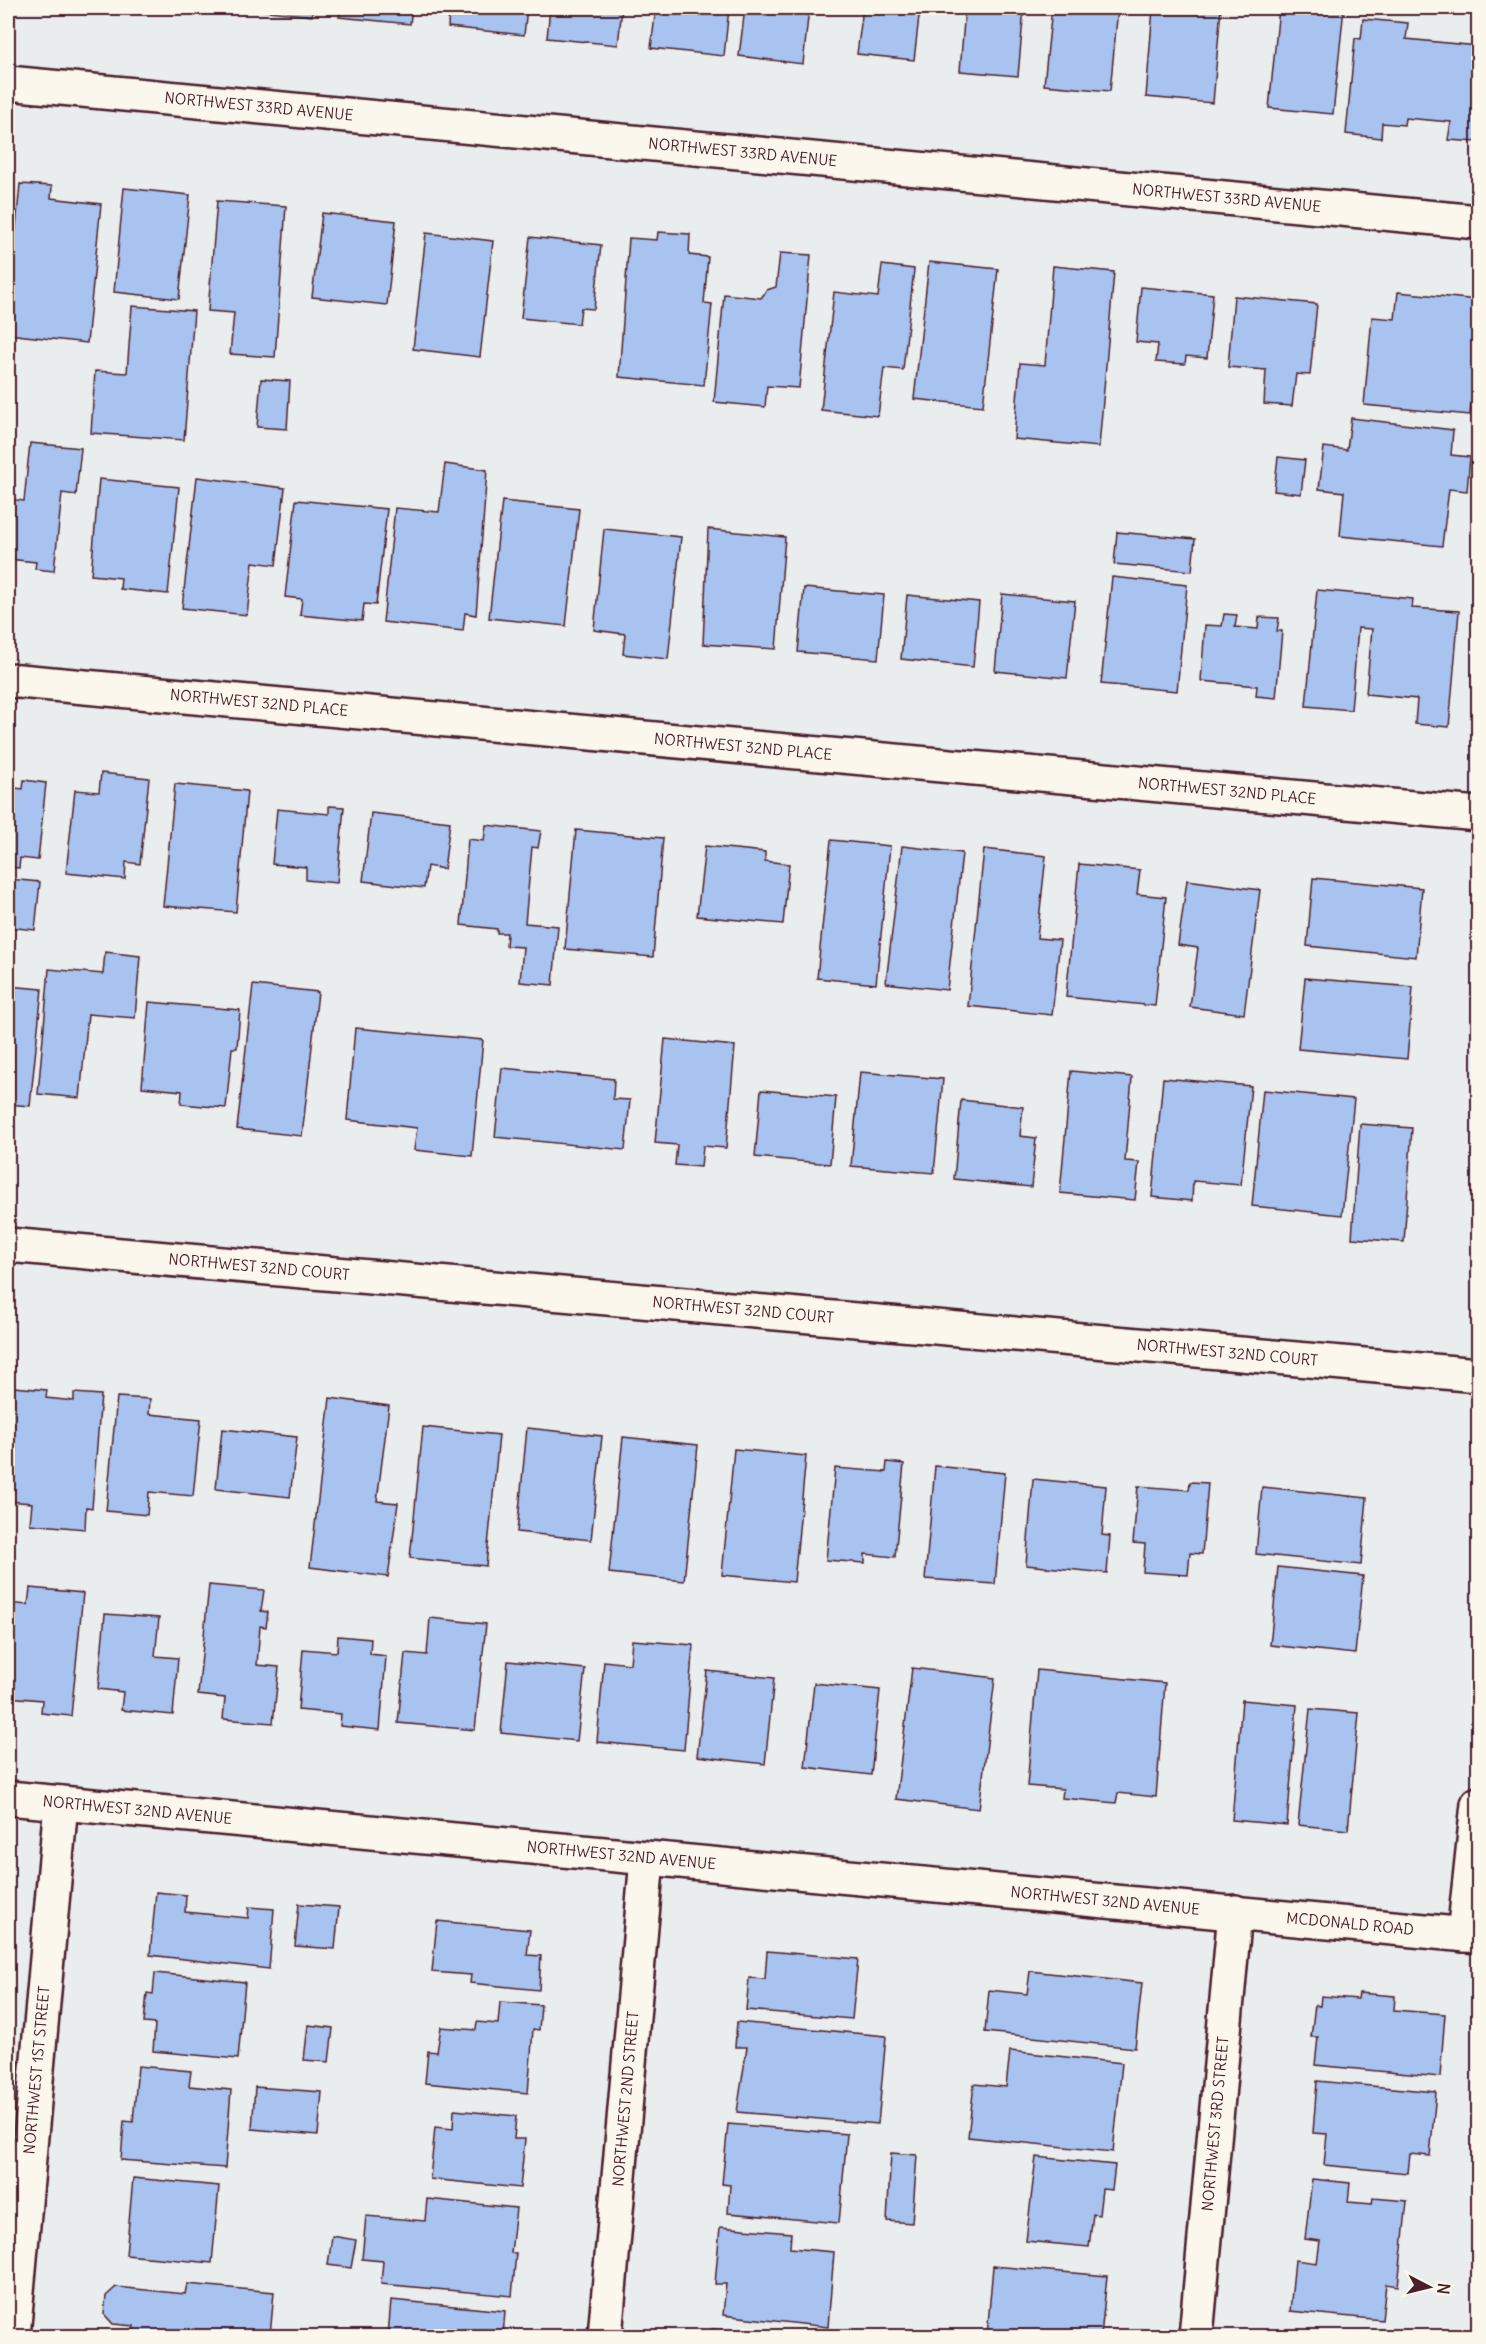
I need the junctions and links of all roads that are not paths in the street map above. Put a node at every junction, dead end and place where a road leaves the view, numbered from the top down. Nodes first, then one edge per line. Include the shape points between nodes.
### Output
1 (8, 83) edge
2 (1479, 222) edge
3 (8, 680) edge
4 (1479, 814) edge
5 (8, 1245) edge
6 (1479, 1375) edge
7 (8, 1798) edge
8 (61, 1803) junction
9 (1479, 1804) edge
10 (647, 1859) junction
11 (1235, 1912) junction
12 (1472, 1936) edge
13 (13, 2337) edge
14 (605, 2337) edge
15 (1196, 2337) edge

1 - 2 street, NORTHWEST 33RD AVENUE
3 - 4 street, NORTHWEST 32ND PLACE
5 - 6 street, NORTHWEST 32ND COURT
7 - 8 street, NORTHWEST 32ND AVENUE
8 - 10 street, NORTHWEST 32ND AVENUE
8 - 13 street, NORTHWEST 1ST STREET
9 - 12 street
10 - 11 street, NORTHWEST 32ND AVENUE
10 - 14 street, NORTHWEST 2ND STREET
11 - 12 street, MCDONALD ROAD
11 - 15 street, NORTHWEST 3RD STREET

